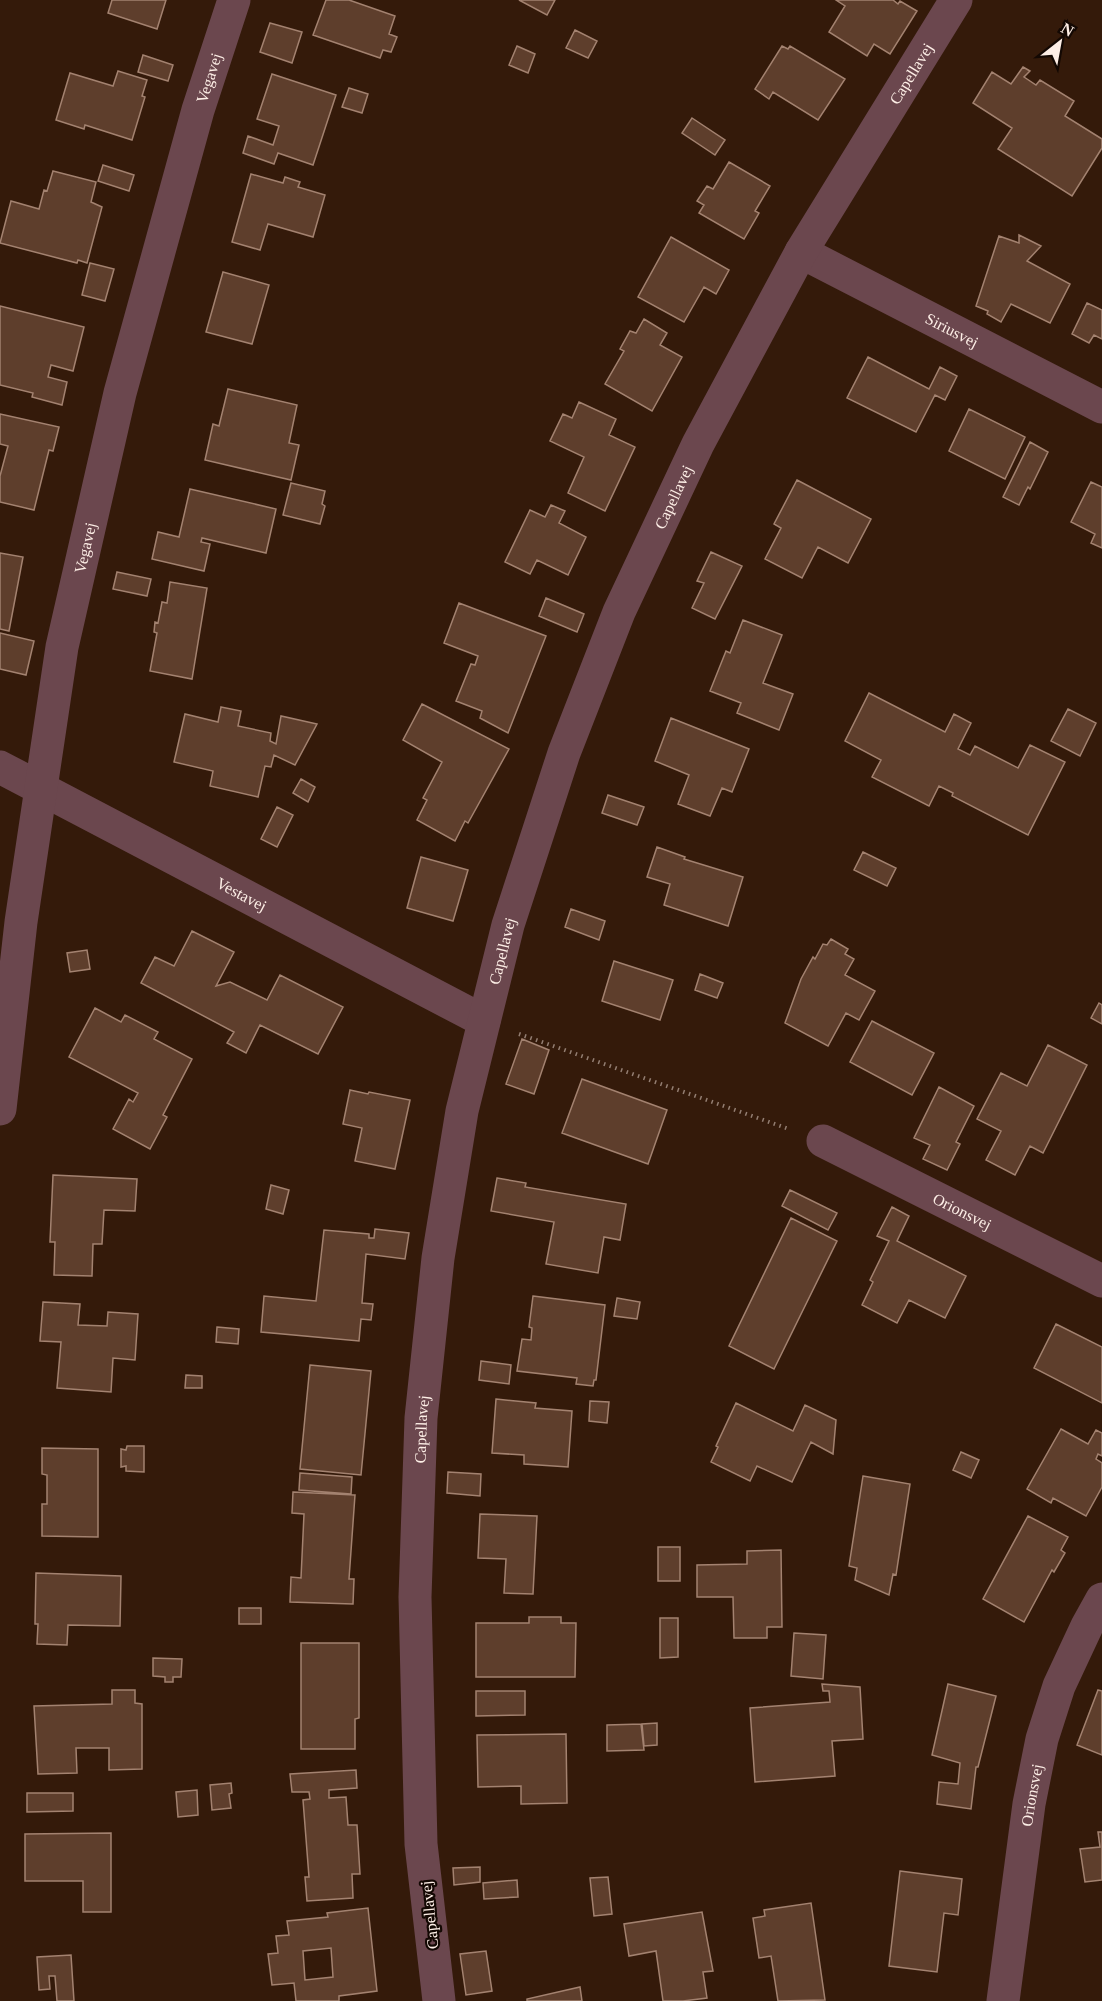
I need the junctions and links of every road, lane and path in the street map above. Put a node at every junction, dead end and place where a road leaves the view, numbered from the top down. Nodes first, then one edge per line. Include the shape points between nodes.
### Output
1 (234, 0) edge
2 (957, 0) edge
3 (801, 252) junction
4 (1102, 408) edge
5 (0, 767) edge
6 (41, 788) junction
7 (484, 1021) junction
8 (0, 1109) edge
9 (776, 1125) dead end
10 (823, 1141) dead end
11 (1102, 1281) edge
12 (1102, 1599) edge
13 (439, 2001) edge
14 (1003, 2001) edge

1 - 6 street, Vegavej via 198,110 120,393 62,647
2 - 3 street, Capellavej
3 - 4 street, Siriusvej
3 - 7 street, Capellavej via 698,444 619,612 564,753 508,925
5 - 6 street, Vestavej
6 - 7 street, Vestavej
6 - 8 street, Vegavej
7 - 9 path
7 - 13 street, Capellavej via 462,1111 438,1258 421,1418 415,1597 421,1844
10 - 11 street, Orionsvej
12 - 14 street, Orionsvej via 1059,1686 1042,1739 1029,1804

